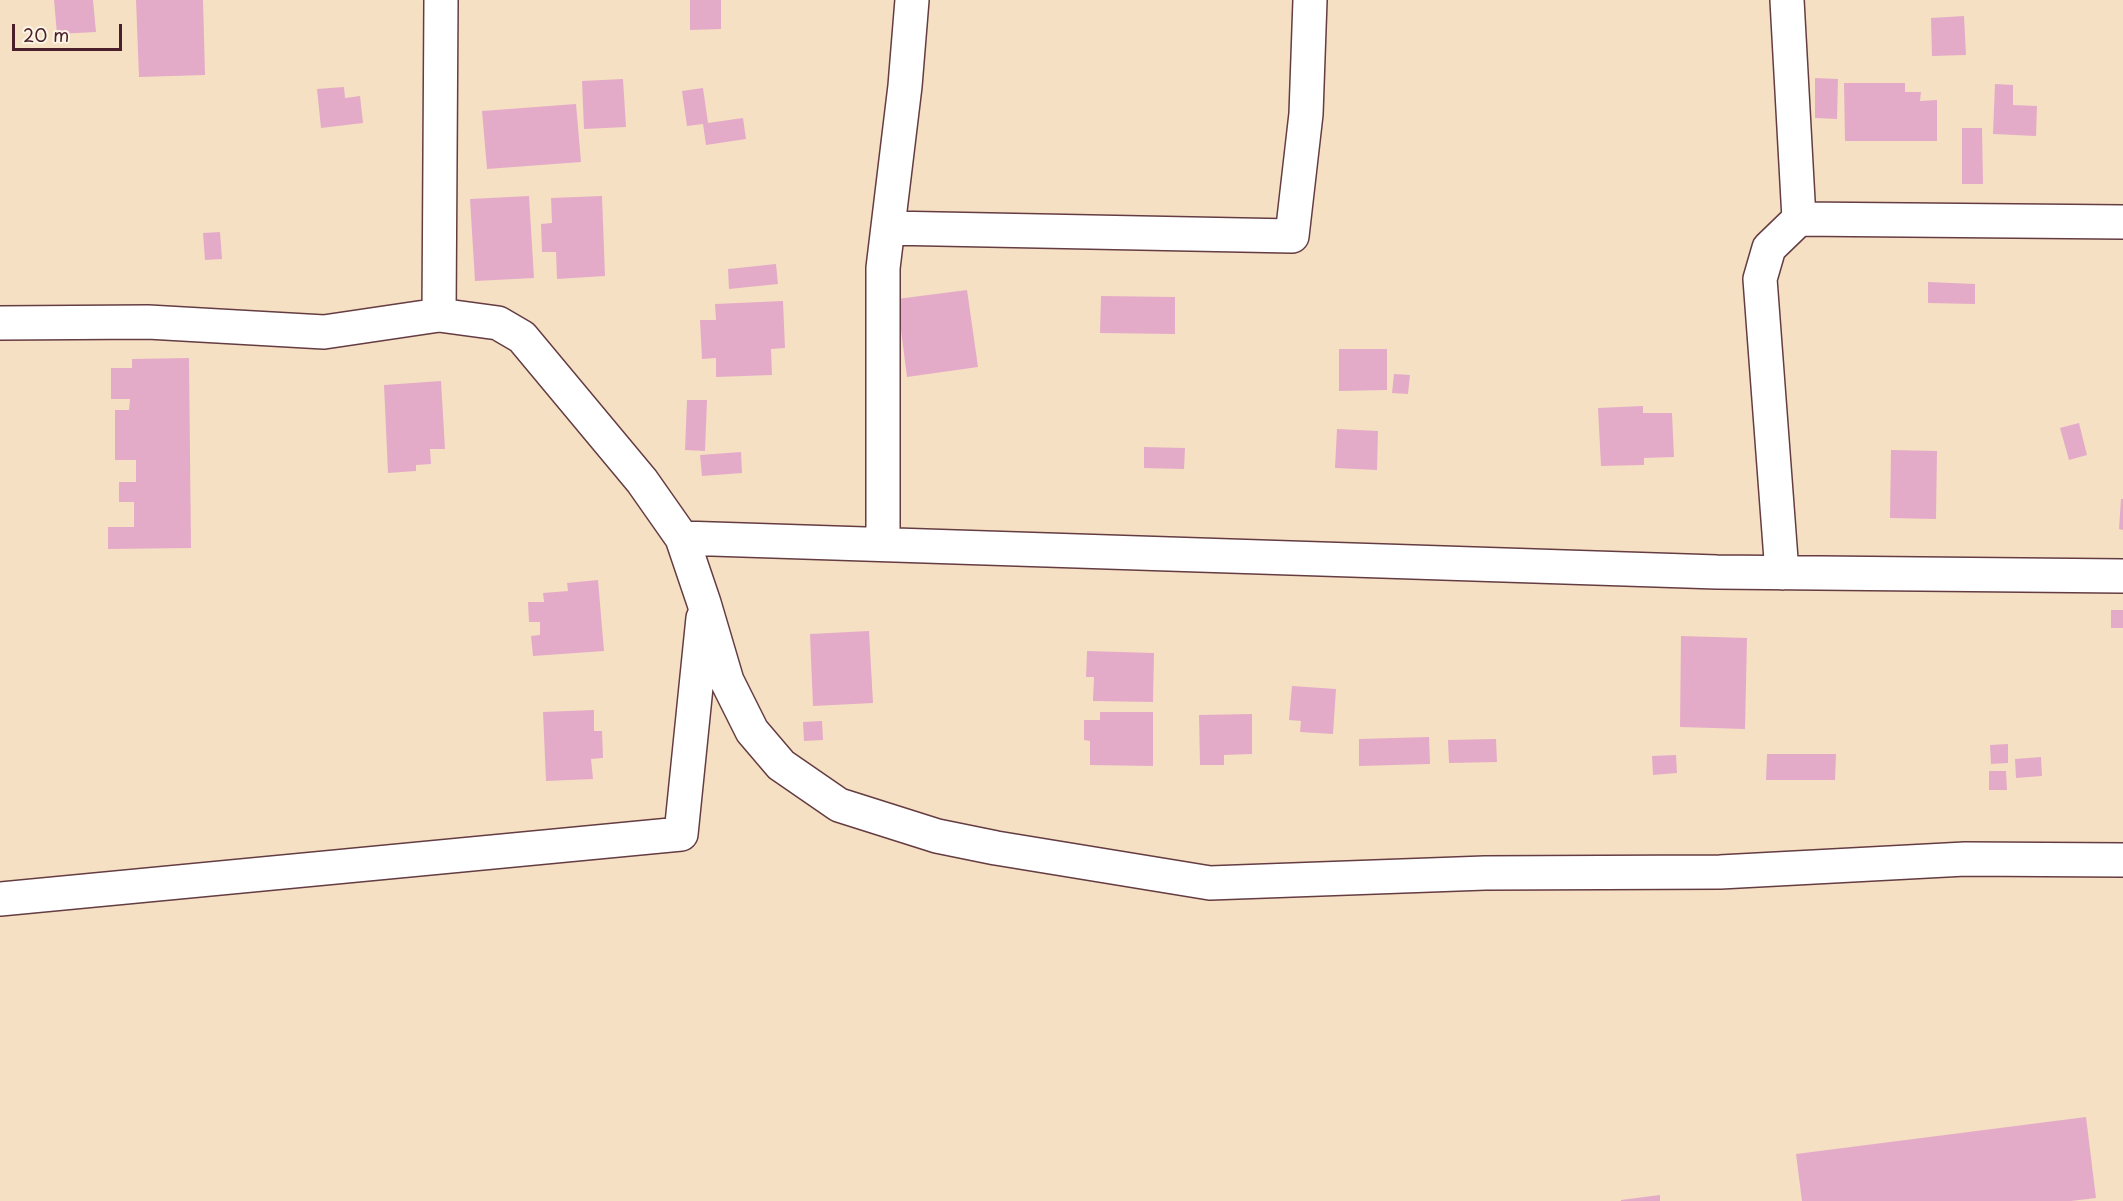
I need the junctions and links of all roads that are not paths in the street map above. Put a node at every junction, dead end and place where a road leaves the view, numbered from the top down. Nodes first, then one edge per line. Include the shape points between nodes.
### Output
1 (441, 0) edge
2 (912, 0) edge
3 (1310, 0) edge
4 (1787, 0) edge
5 (1799, 219) junction
6 (2123, 222) edge
7 (888, 228) junction
8 (439, 315) junction
9 (0, 323) edge
10 (682, 538) junction
11 (885, 544) junction
12 (1782, 573) junction
13 (2123, 576) edge
14 (705, 603) junction
15 (2123, 860) edge
16 (0, 899) edge

1 - 8 street
2 - 7 street
3 - 7 street via 1306,114 1292,236
4 - 5 street
5 - 6 street
5 - 12 street via 1769,248 1760,279
7 - 11 street via 883,268
8 - 9 street via 324,332 148,322
8 - 10 street via 498,323 522,337 642,482
10 - 11 street
10 - 14 street
11 - 12 street
12 - 13 street
14 - 15 street via 727,681 752,731 781,765 839,805 937,836 996,848 1210,883 1485,873 1720,872 1965,859
14 - 16 street via 681,834

